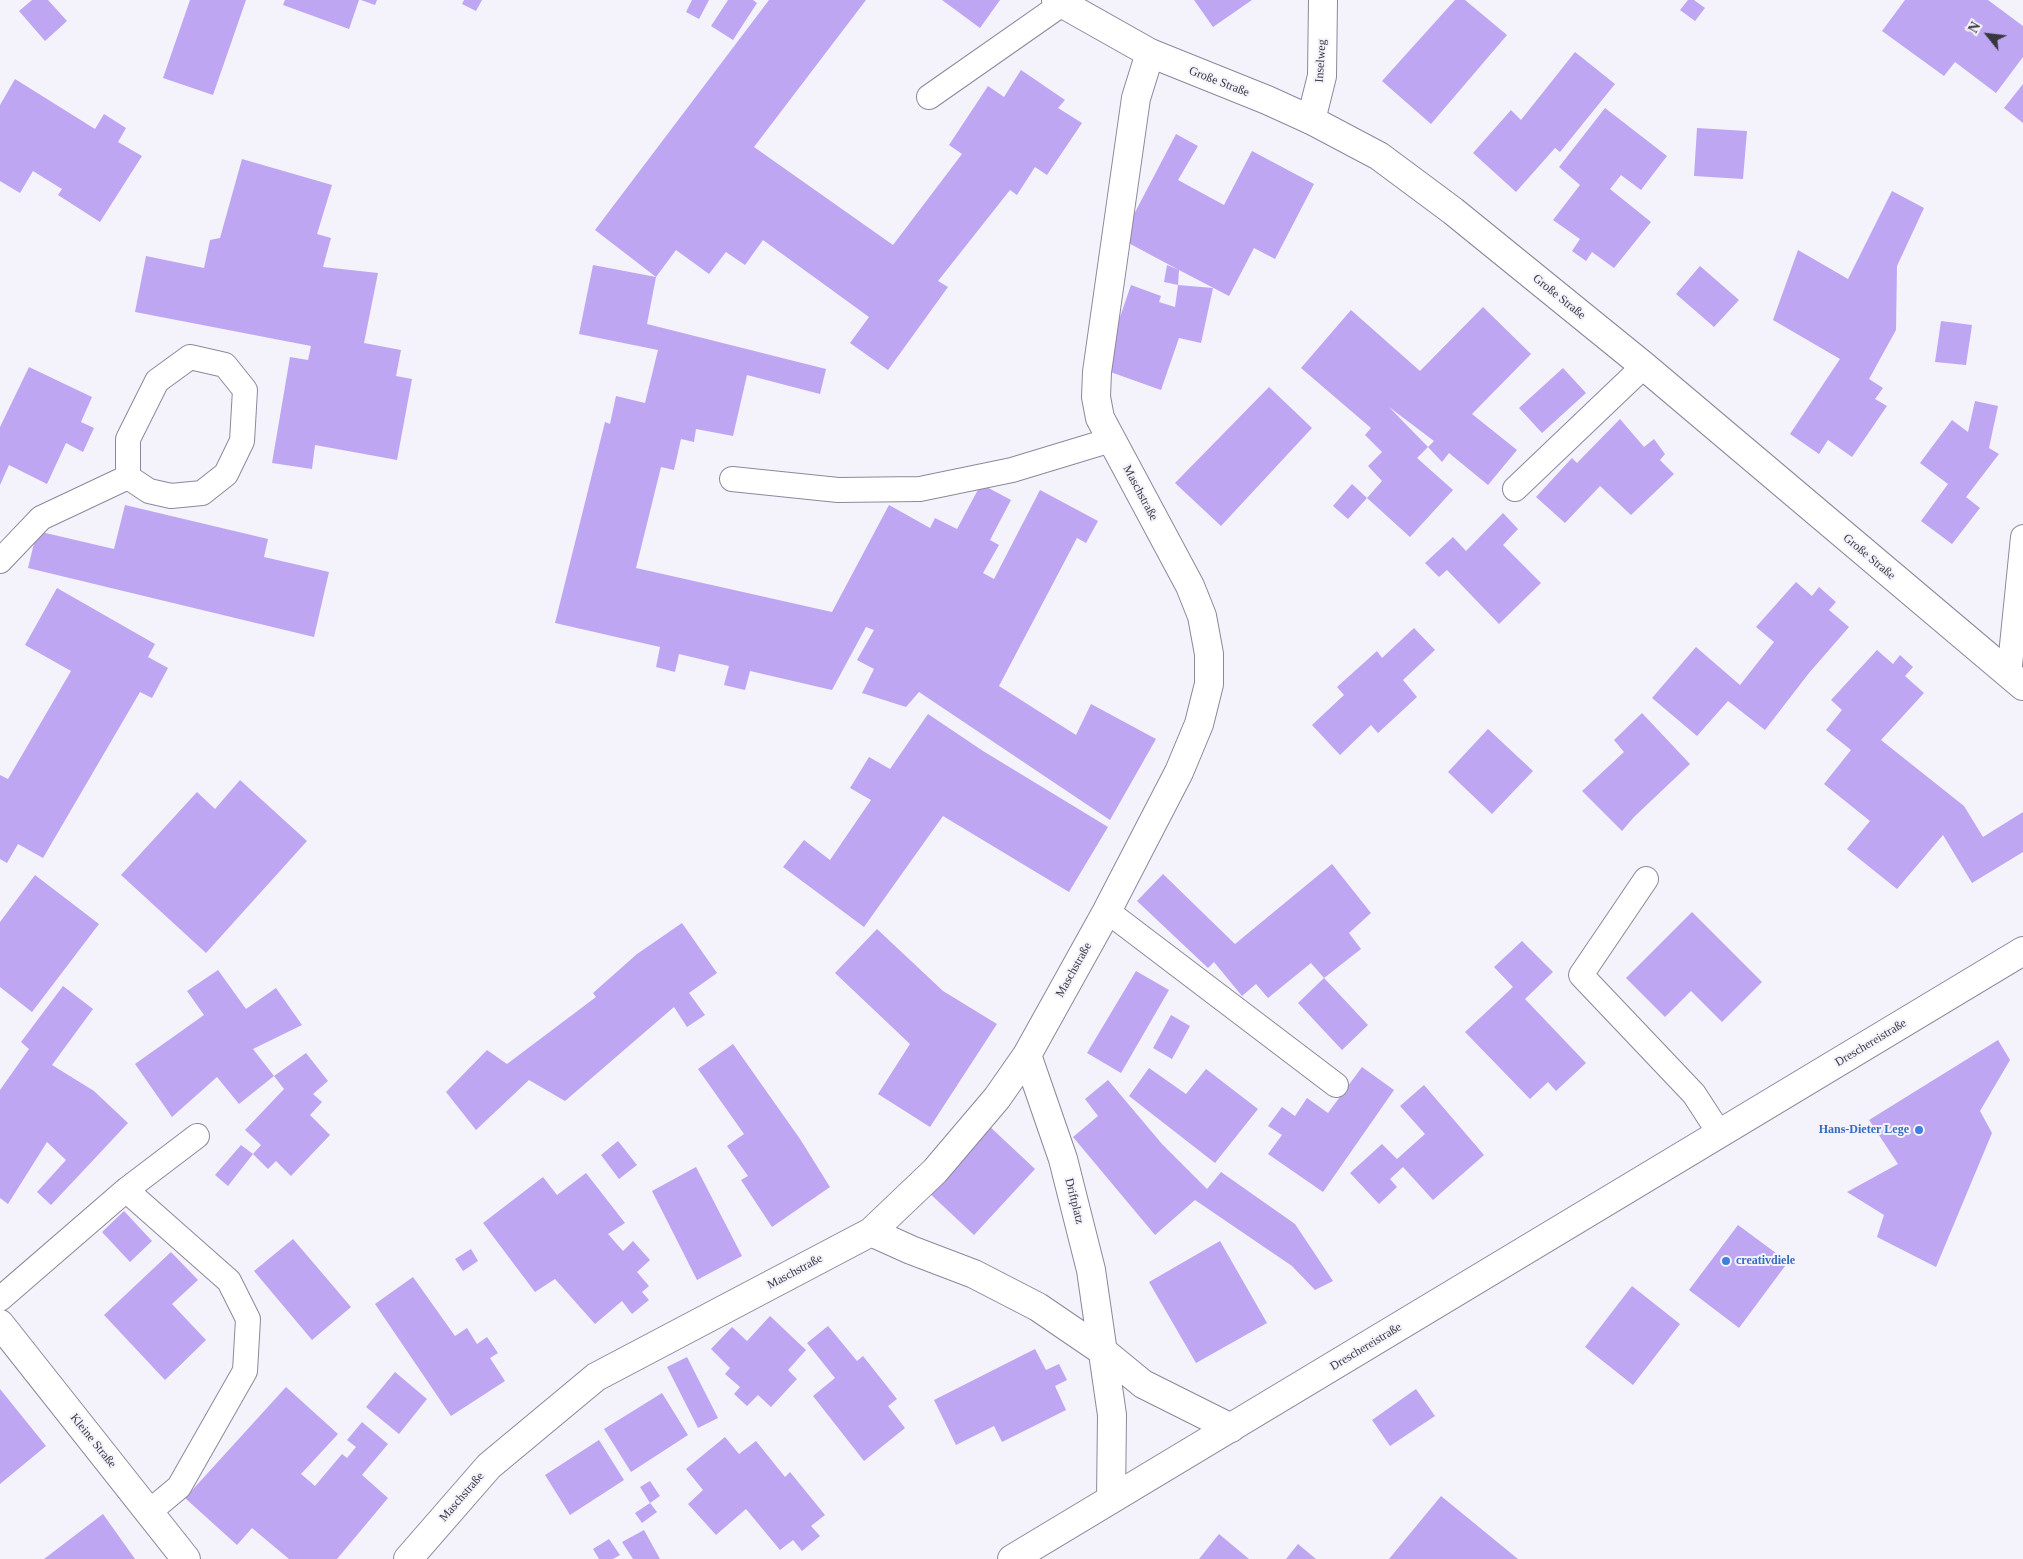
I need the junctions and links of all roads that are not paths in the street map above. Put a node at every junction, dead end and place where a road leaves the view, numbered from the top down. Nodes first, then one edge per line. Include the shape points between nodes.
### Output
1 (1323, 0) edge
2 (1059, 2) edge
3 (1150, 53) junction
4 (929, 97) dead end
5 (1312, 120) junction
6 (1644, 366) junction
7 (1111, 440) junction
8 (128, 477) junction
9 (732, 478) dead end
10 (1515, 489) dead end
11 (2023, 537) edge
12 (0, 561) edge
13 (2016, 681) edge
14 (1646, 879) dead end
15 (1107, 911) junction
16 (2023, 951) edge
17 (1027, 1055) junction
18 (1336, 1085) dead end
19 (1720, 1134) junction
20 (197, 1136) dead end
21 (126, 1190) junction
22 (871, 1232) junction
23 (0, 1298) edge
24 (0, 1324) edge
25 (1104, 1352) junction
26 (1231, 1428) junction
27 (1111, 1499) junction
28 (149, 1512) junction
29 (186, 1559) edge
30 (408, 1559) edge
31 (1012, 1559) edge

1 - 5 street, Inselweg via 1322,76
2 - 3 street, Große Straße
2 - 4 lane
3 - 5 street, Große Straße
3 - 7 street, Maschstraße via 1136,98 1098,372 1096,397 1100,418
5 - 6 street, Große Straße via 1386,162 1453,211
6 - 10 lane
6 - 13 street, Große Straße
7 - 9 lane via 1012,470 920,489 838,490
7 - 15 street, Maschstraße via 1190,586 1202,616 1209,654 1209,684 1199,724 1179,772
8 - 8 lane via 128,439 157,381 190,357 225,365 245,390 242,441 226,474 202,492 171,496 149,491
8 - 12 lane via 41,518
11 - 13 lane, Große Straße
14 - 19 lane via 1581,975 1694,1094
15 - 17 street, Maschstraße
15 - 18 lane
16 - 19 street, Dreschereistraße
17 - 22 street, Maschstraße via 997,1098 935,1171
17 - 25 street, Driftplatz via 1063,1159 1091,1270
19 - 26 street, Dreschereistraße
20 - 21 lane
21 - 23 lane
21 - 28 lane via 229,1281 248,1319 245,1371 179,1487
22 - 25 street via 974,1274 1030,1303
22 - 30 street, Maschstraße via 596,1378 489,1466
24 - 28 street, Kleine Straße
25 - 26 street via 1144,1384
25 - 27 street, Driftplatz via 1112,1415
26 - 27 street, Dreschereistraße
27 - 31 street, Dreschereistraße
28 - 29 street, Kleine Straße

